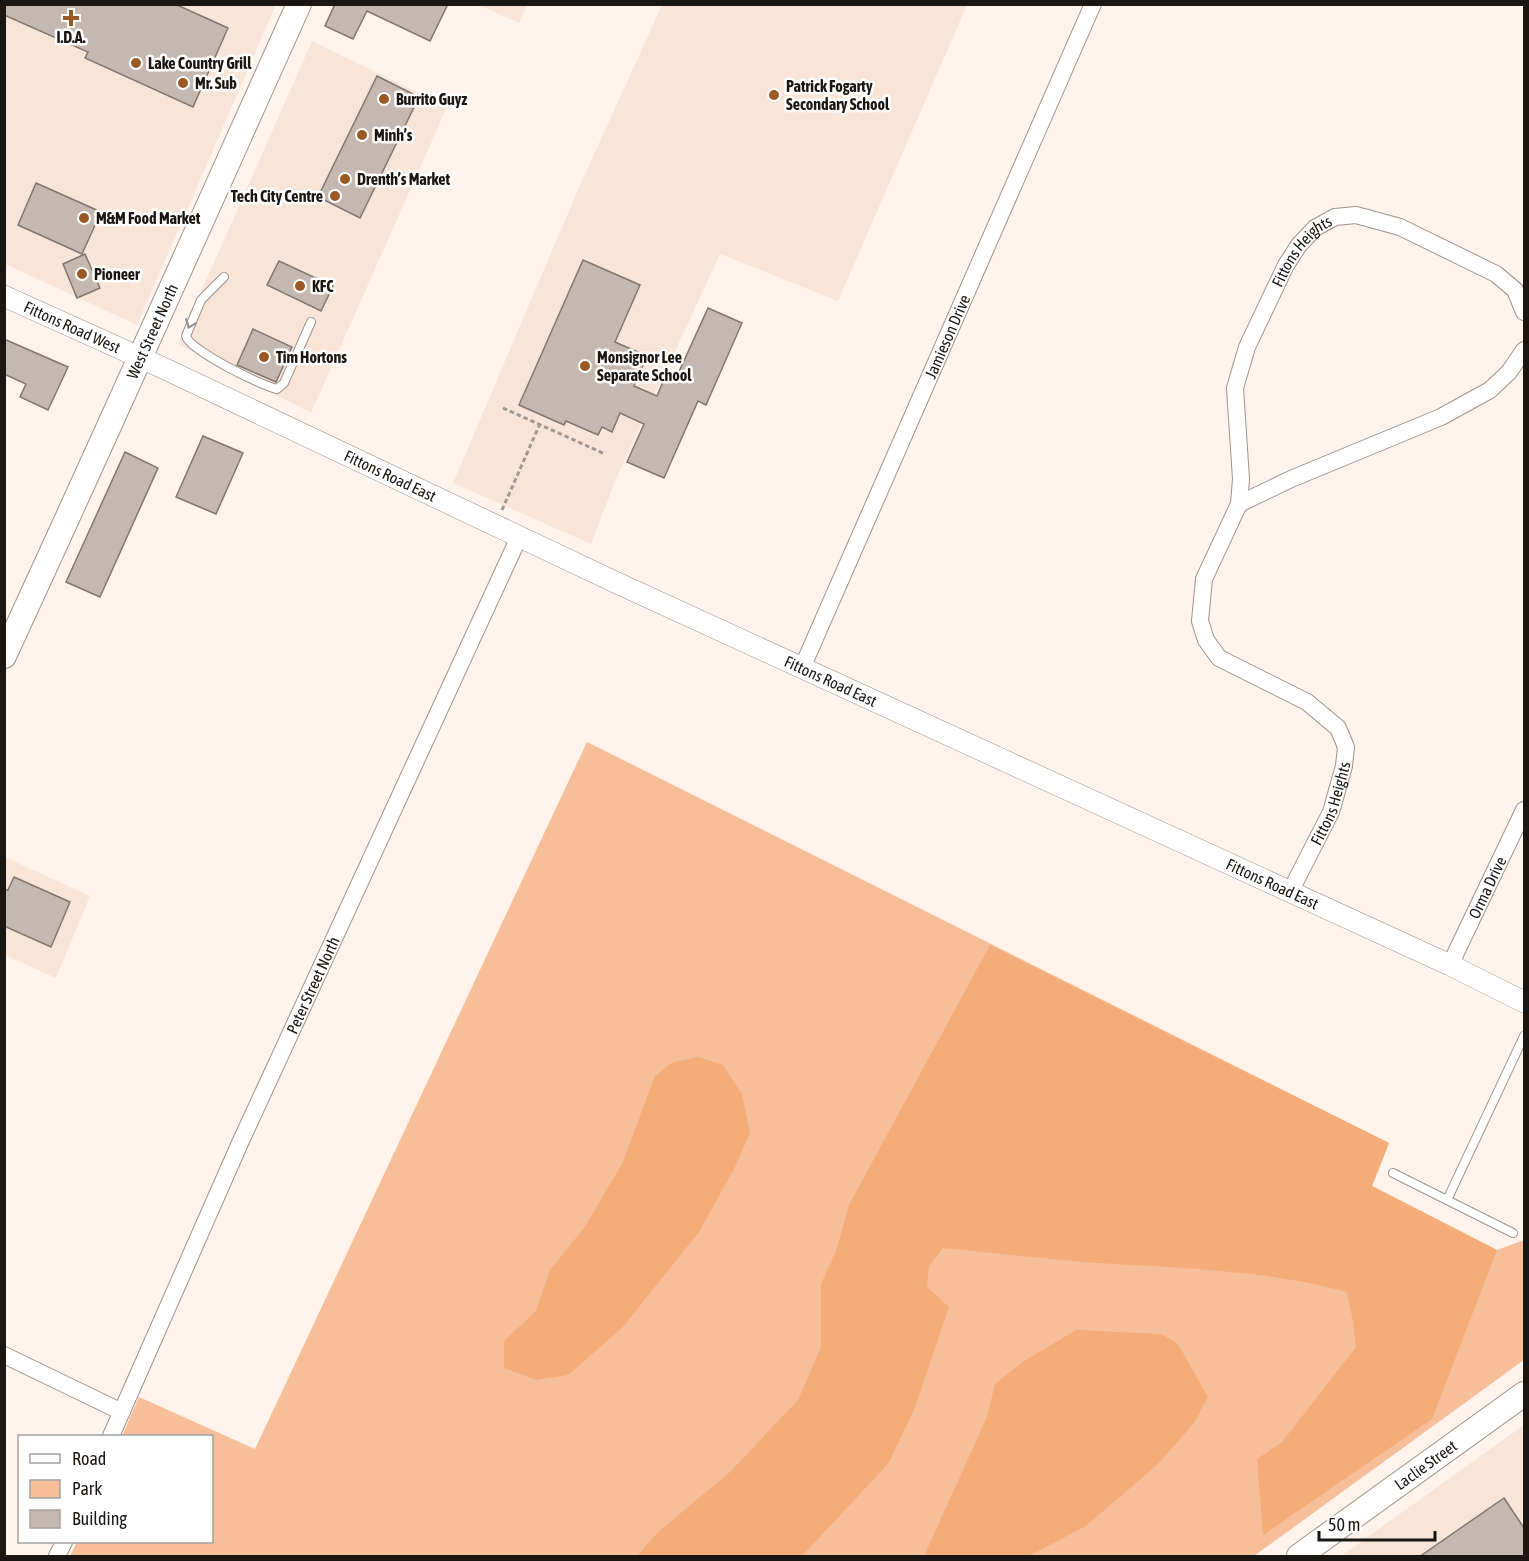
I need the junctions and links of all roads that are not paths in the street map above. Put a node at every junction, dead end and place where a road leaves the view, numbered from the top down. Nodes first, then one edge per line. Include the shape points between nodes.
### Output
1 (299, 4) edge
2 (1093, 4) edge
3 (224, 278) dead end
4 (4, 296) edge
5 (1524, 312) edge
6 (311, 322) dead end
7 (1524, 350) edge
8 (139, 357) junction
9 (1239, 504) junction
10 (519, 537) junction
11 (4, 656) edge
12 (802, 668) junction
13 (1524, 810) edge
14 (1290, 892) junction
15 (1450, 965) junction
16 (1524, 1002) edge
17 (1524, 1036) edge
18 (1393, 1173) dead end
19 (1447, 1200) junction
20 (1513, 1233) dead end
21 (4, 1355) edge
22 (1524, 1394) edge
23 (122, 1412) junction
24 (112, 1435) edge
25 (64, 1543) edge
26 (57, 1557) edge
27 (1299, 1557) edge

1 - 8 main road, West Street North
2 - 12 street, Jamieson Drive
3 -> 6 lane via 201,300 186,336 193,346 215,360 280,388
4 - 8 street, Fittons Road West
5 - 9 street, Fittons Heights via 1515,290 1496,274 1400,227 1356,215 1335,217 1315,228 1286,264 1247,347 1235,388
7 - 9 street via 1490,390 1441,417
8 - 10 street, Fittons Road East
8 - 11 main road, West Street North
9 - 14 street, Fittons Heights via 1204,579 1200,621 1206,640 1219,658 1307,702 1338,728 1346,747 1330,812
10 - 12 street, Fittons Road East
10 - 23 street, Peter Street North via 240,1143
12 - 14 street, Fittons Road East
13 - 15 street, Orma Drive
14 - 15 street, Fittons Road East
15 - 16 street, Fittons Road East
17 - 19 lane
18 - 19 lane
19 - 20 lane
21 - 23 street
22 - 27 main road, Laclie Street
23 - 24 street, Peter Street North
25 - 26 street

